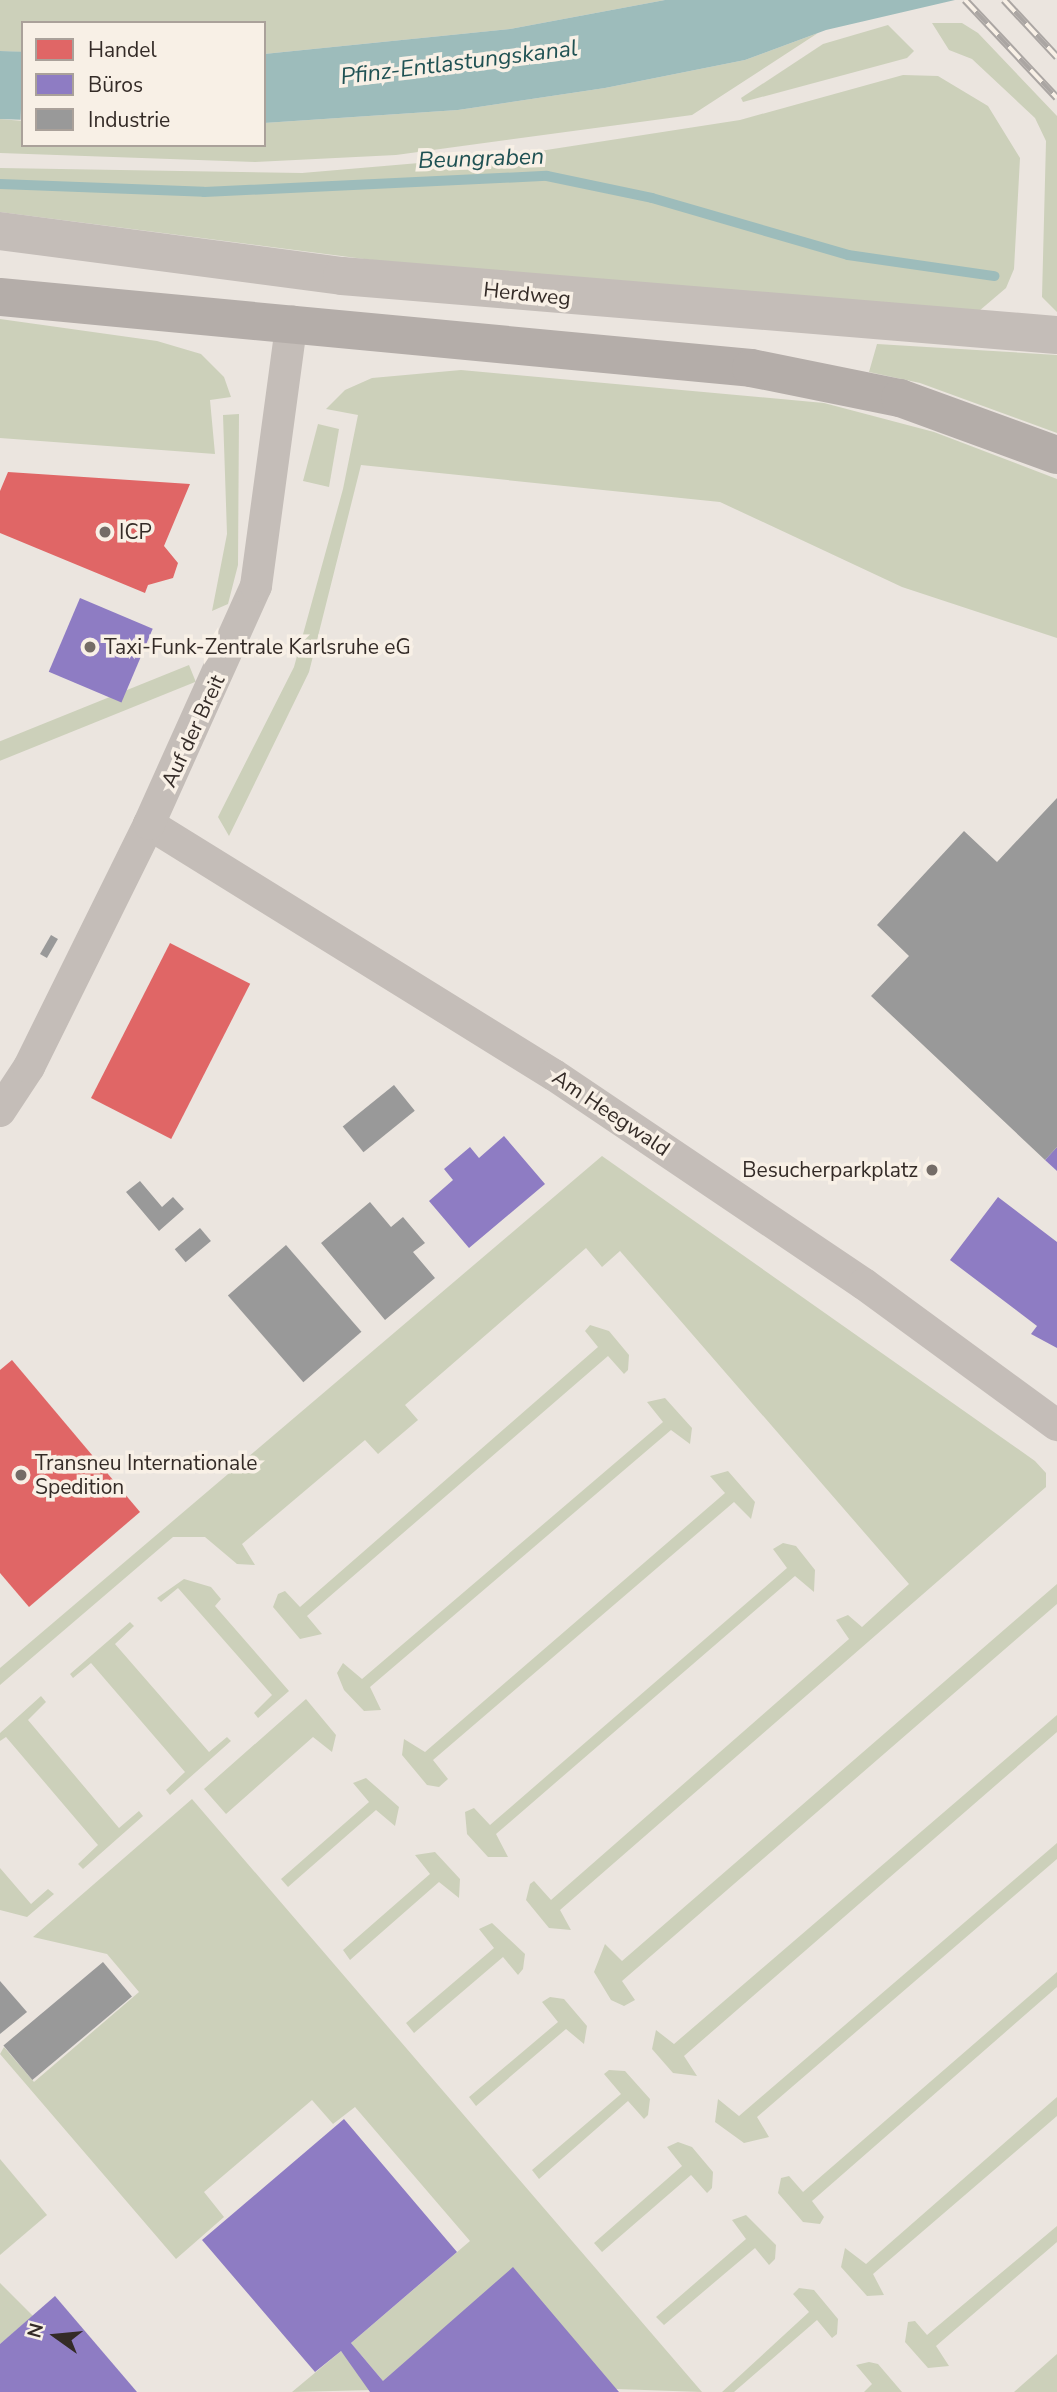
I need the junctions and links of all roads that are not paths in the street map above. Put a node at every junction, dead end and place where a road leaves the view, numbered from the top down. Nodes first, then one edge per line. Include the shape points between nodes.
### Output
1 (0, 230) edge
2 (0, 297) edge
3 (292, 321) junction
4 (1057, 335) edge
5 (1057, 455) edge
6 (149, 824) junction
7 (0, 1111) edge
8 (1057, 1425) edge

1 - 4 street, Herdweg via 355,278
2 - 3 main road
3 - 5 main road via 764,370 900,398
3 - 6 street, Auf der Breit via 256,586
6 - 7 street, Auf der Breit via 29,1068
6 - 8 street, Am Heegwald via 554,1075 864,1284

